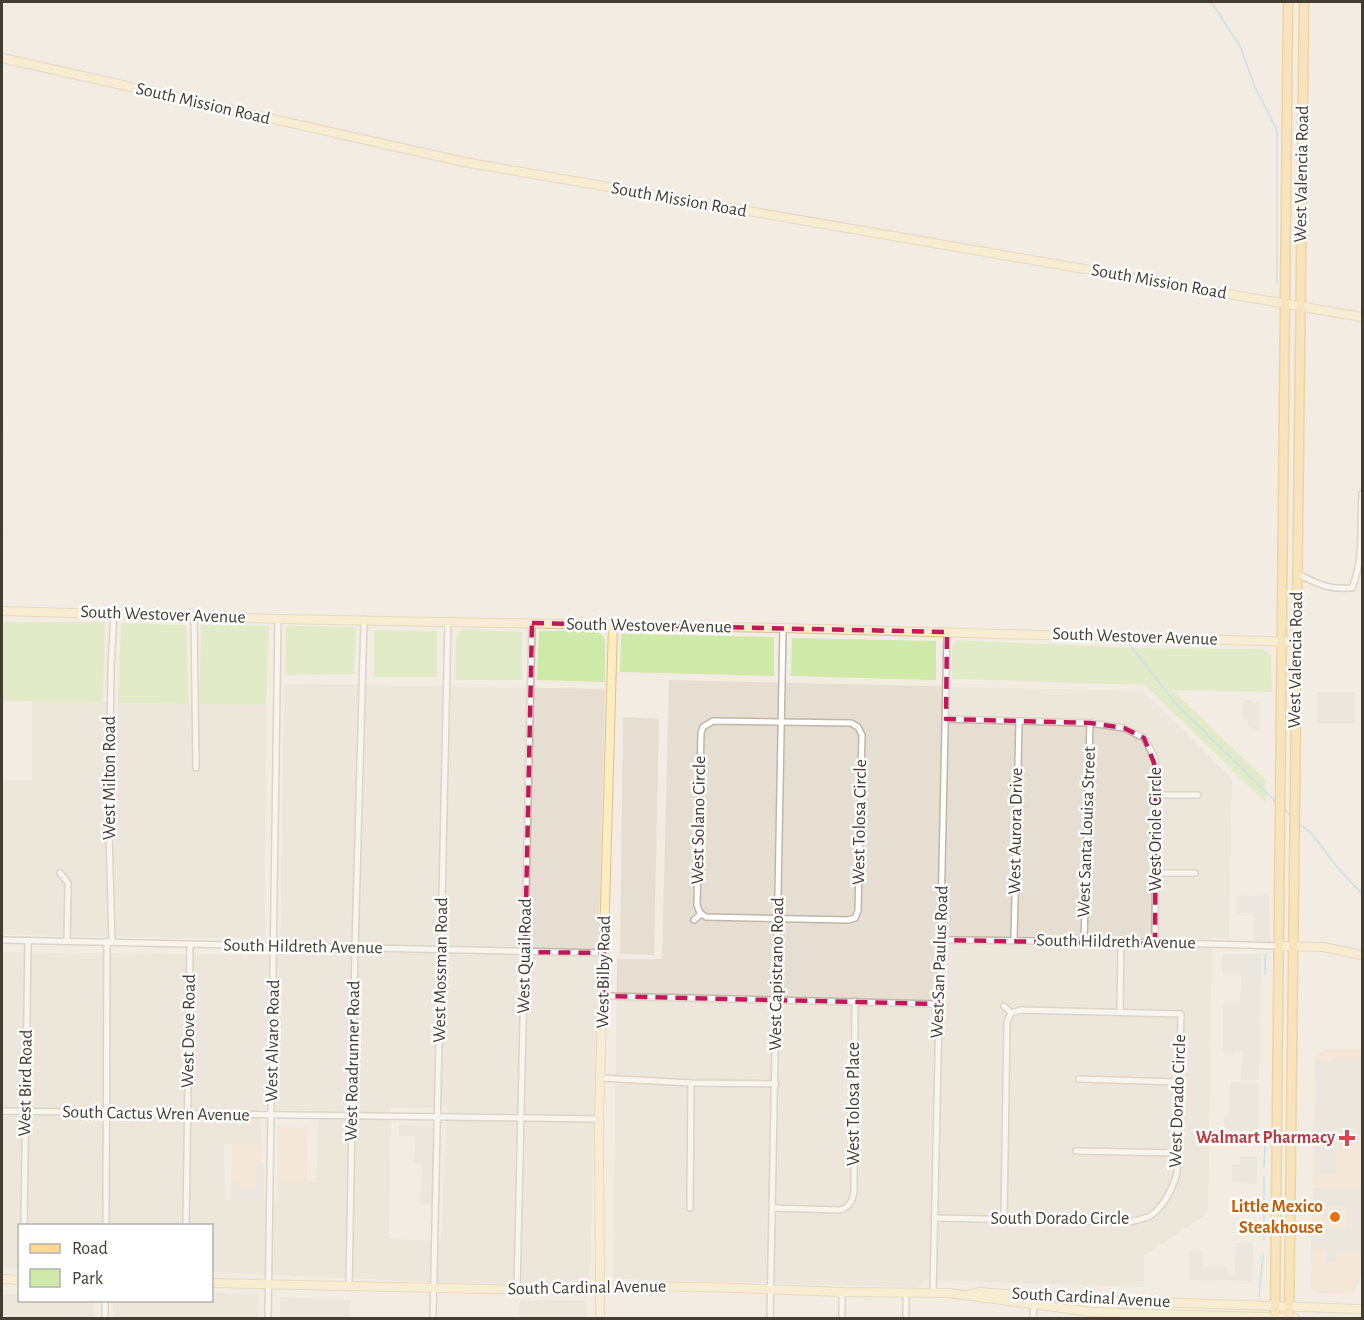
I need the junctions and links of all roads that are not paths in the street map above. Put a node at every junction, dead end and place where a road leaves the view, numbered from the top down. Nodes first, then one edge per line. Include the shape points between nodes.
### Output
1 (1288, 2) edge
2 (1304, 2) edge
3 (2, 58) edge
4 (1286, 303) junction
5 (1301, 306) junction
6 (1362, 317) edge
7 (1362, 494) edge
8 (1298, 574) junction
9 (2, 611) edge
10 (114, 614) junction
11 (194, 615) junction
12 (278, 619) junction
13 (364, 619) junction
14 (448, 621) junction
15 (532, 623) junction
16 (613, 625) junction
17 (783, 628) junction
18 (947, 632) junction
19 (1282, 641) junction
20 (1296, 642) junction
21 (946, 718) junction
22 (700, 719) dead end
23 (864, 722) dead end
24 (1018, 722) junction
25 (782, 723) junction
26 (1090, 723) junction
27 (705, 726) junction
28 (858, 727) junction
29 (195, 768) dead end
30 (1158, 795) junction
31 (1198, 795) dead end
32 (60, 873) dead end
33 (1157, 873) junction
34 (1195, 873) dead end
35 (701, 914) junction
36 (855, 918) junction
37 (778, 919) junction
38 (694, 920) dead end
39 (861, 924) dead end
40 (2, 940) edge
41 (28, 940) junction
42 (941, 940) junction
43 (1014, 940) junction
44 (67, 941) junction
45 (1084, 941) junction
46 (109, 942) junction
47 (1121, 942) junction
48 (190, 944) junction
49 (1155, 944) junction
50 (275, 945) junction
51 (1278, 946) junction
52 (1292, 947) junction
53 (355, 948) junction
54 (441, 950) junction
55 (525, 952) junction
56 (604, 952) junction
57 (1362, 955) edge
58 (604, 996) junction
59 (776, 1000) junction
60 (855, 1001) junction
61 (938, 1004) junction
62 (1004, 1006) dead end
63 (1120, 1011) junction
64 (1011, 1013) junction
65 (601, 1078) junction
66 (1078, 1079) dead end
67 (1178, 1082) junction
68 (691, 1083) junction
69 (776, 1084) junction
70 (2, 1111) edge
71 (25, 1112) junction
72 (105, 1113) junction
73 (187, 1114) junction
74 (272, 1115) junction
75 (352, 1117) junction
76 (438, 1118) junction
77 (521, 1119) junction
78 (599, 1119) junction
79 (1276, 1129) junction
80 (1290, 1131) junction
81 (1076, 1150) dead end
82 (1177, 1153) junction
83 (1172, 1188) joint
84 (690, 1208) dead end
85 (773, 1208) junction
86 (934, 1218) junction
87 (1004, 1219) junction
88 (24, 1224) edge
89 (106, 1224) edge
90 (186, 1224) edge
91 (2, 1280) edge
92 (18, 1280) edge
93 (213, 1284) edge
94 (269, 1285) junction
95 (349, 1286) junction
96 (433, 1288) junction
97 (770, 1288) junction
98 (517, 1289) junction
99 (600, 1289) junction
100 (842, 1292) junction
101 (906, 1293) junction
102 (933, 1293) junction
103 (963, 1294) junction
104 (1034, 1296) junction
105 (105, 1302) edge
106 (1276, 1305) junction
107 (1034, 1306) junction
108 (1289, 1306) junction
109 (1360, 1309) edge
110 (105, 1318) edge
111 (268, 1318) edge
112 (433, 1318) edge
113 (600, 1318) edge
114 (770, 1318) edge
115 (842, 1318) edge
116 (906, 1318) edge
117 (1034, 1318) edge
118 (1275, 1318) edge
119 (1289, 1318) edge
120 (1295, 1318) edge

1 - 4 main road, West Valencia Road
2 - 5 main road, West Valencia Road
3 - 4 main road, South Mission Road via 464,162
4 - 5 main road, South Mission Road
4 - 19 main road, West Valencia Road
5 - 6 main road, South Mission Road
5 - 8 main road, West Valencia Road
7 - 8 street via 1361,562 1352,588 1324,587
8 - 20 main road, West Valencia Road
9 - 10 main road, South Westover Avenue
10 - 11 main road, South Westover Avenue
10 - 46 street, West Milton Road
11 - 12 main road, South Westover Avenue
11 - 29 street
12 - 13 main road, South Westover Avenue
12 - 50 street, West Alvaro Road
13 - 14 main road, South Westover Avenue
13 - 53 street, West Roadrunner Road
14 - 15 main road, South Westover Avenue
14 - 54 street, West Mossman Road
15 - 16 main road, South Westover Avenue
15 - 55 street, West Quail Road
16 - 17 main road, South Westover Avenue
16 - 56 main road, West Bilby Road
17 - 18 main road, South Westover Avenue
17 - 25 street, West Capistrano Road
18 - 19 main road, South Westover Avenue
18 - 21 street, West San Paulus Road
19 - 20 main road, South Westover Avenue
19 - 51 main road, West Valencia Road
20 - 52 main road, West Valencia Road
21 - 24 street, West Oriole Circle
21 - 42 street, West San Paulus Road
22 - 27 street
23 - 28 street
24 - 26 street, West Oriole Circle
24 - 43 street, West Aurora Drive
25 - 27 street via 713,721
25 - 28 street via 851,723
25 - 37 street, West Capistrano Road
26 - 30 street, West Oriole Circle via 1124,728 1144,738 1155,758
26 - 45 street, West Santa Louisa Street
27 - 35 street, West Solano Circle via 700,745 697,905
28 - 36 street, West Tolosa Circle via 862,735
30 - 31 street
30 - 33 street, West Oriole Circle
32 - 44 street via 68,883
33 - 34 street
33 - 49 street, West Oriole Circle
35 - 37 street
35 - 38 street
36 - 37 street
36 - 39 street
37 - 59 street, West Capistrano Road
40 - 41 street, South Hildreth Avenue
41 - 44 street, South Hildreth Avenue
41 - 71 street, West Bird Road
42 - 43 street, South Hildreth Avenue
42 - 61 street, West San Paulus Road
43 - 45 street, South Hildreth Avenue
44 - 46 street, South Hildreth Avenue
45 - 47 street, South Hildreth Avenue
46 - 48 street, South Hildreth Avenue
46 - 72 street, West Milton Road
47 - 49 street, South Hildreth Avenue
47 - 63 street
48 - 50 street, South Hildreth Avenue
48 - 73 street, West Dove Road
49 - 51 street, South Hildreth Avenue
50 - 53 street, South Hildreth Avenue
50 - 74 street, West Alvaro Road
51 - 52 main road, South Hildreth Avenue
51 - 79 main road, West Valencia Road
52 - 57 main road via 1323,947
52 - 80 main road, West Valencia Road
53 - 54 street, South Hildreth Avenue
53 - 75 street, West Roadrunner Road
54 - 55 street, South Hildreth Avenue
54 - 76 street, West Mossman Road
55 - 56 street, South Hildreth Avenue
55 - 77 street, West Quail Road
56 - 58 main road, West Bilby Road
58 - 59 street
58 - 65 main road, West Bilby Road
59 - 60 street
59 - 69 street, West Capistrano Road
60 - 61 street
60 - 85 street, West Tolosa Place via 852,1200 840,1210
61 - 86 street, West San Paulus Road
62 - 64 street
63 - 64 street
63 - 67 street, West Dorado Circle via 1181,1014
64 - 87 street via 1007,1022
65 - 68 street
65 - 78 main road, West Bilby Road
66 - 67 street
67 - 82 street, West Dorado Circle
68 - 69 street
68 - 84 street
69 - 85 street, West Capistrano Road
70 - 71 street, South Cactus Wren Avenue
71 - 72 street, South Cactus Wren Avenue
71 - 88 street, West Bird Road
72 - 73 street, South Cactus Wren Avenue
72 - 89 street, West Milton Road
73 - 74 street, South Cactus Wren Avenue
73 - 90 street, West Dove Road
74 - 75 street, South Cactus Wren Avenue
74 - 94 street, West Alvaro Road
75 - 76 street, South Cactus Wren Avenue
75 - 95 street, West Roadrunner Road
76 - 77 street, South Cactus Wren Avenue
76 - 96 street, West Mossman Road
77 - 78 street, South Cactus Wren Avenue
77 - 98 street, West Quail Road
78 - 99 main road, West Bilby Road
79 - 80 main road
79 - 106 main road, West Valencia Road
80 - 108 main road, West Valencia Road
81 - 82 street
82 - 83 street, West Dorado Circle
83 - 87 street, South Dorado Circle via 1150,1216 1130,1222
85 - 97 street, West Capistrano Road
86 - 87 street, South Dorado Circle
86 - 102 street, West San Paulus Road
91 - 92 main road
93 - 94 main road, South Cardinal Avenue
94 - 95 main road, South Cardinal Avenue
94 - 111 street, West Alvaro Road
95 - 96 main road, South Cardinal Avenue
96 - 98 main road, South Cardinal Avenue
96 - 112 street, West Mossman Road
97 - 99 main road, South Cardinal Avenue
97 - 100 main road, South Cardinal Avenue
97 - 114 street, West Capistrano Road
98 - 99 main road, South Cardinal Avenue
99 - 113 main road, West Bilby Road
100 - 101 main road, South Cardinal Avenue
100 - 115 street
101 - 102 main road, South Cardinal Avenue
101 - 116 street
102 - 103 main road, South Cardinal Avenue
103 - 104 main road, South Cardinal Avenue
103 - 107 main road, South Cardinal Avenue
104 - 106 main road, South Cardinal Avenue
104 - 107 street
105 - 110 street
106 - 108 main road, South Cardinal Avenue
106 - 118 main road, West Valencia Road
107 - 117 street
107 - 118 main road, South Cardinal Avenue via 1120,1314
108 - 109 main road, South Cardinal Avenue
108 - 119 main road, West Valencia Road
118 - 119 main road, South Cardinal Avenue
119 - 120 main road, South Cardinal Avenue

